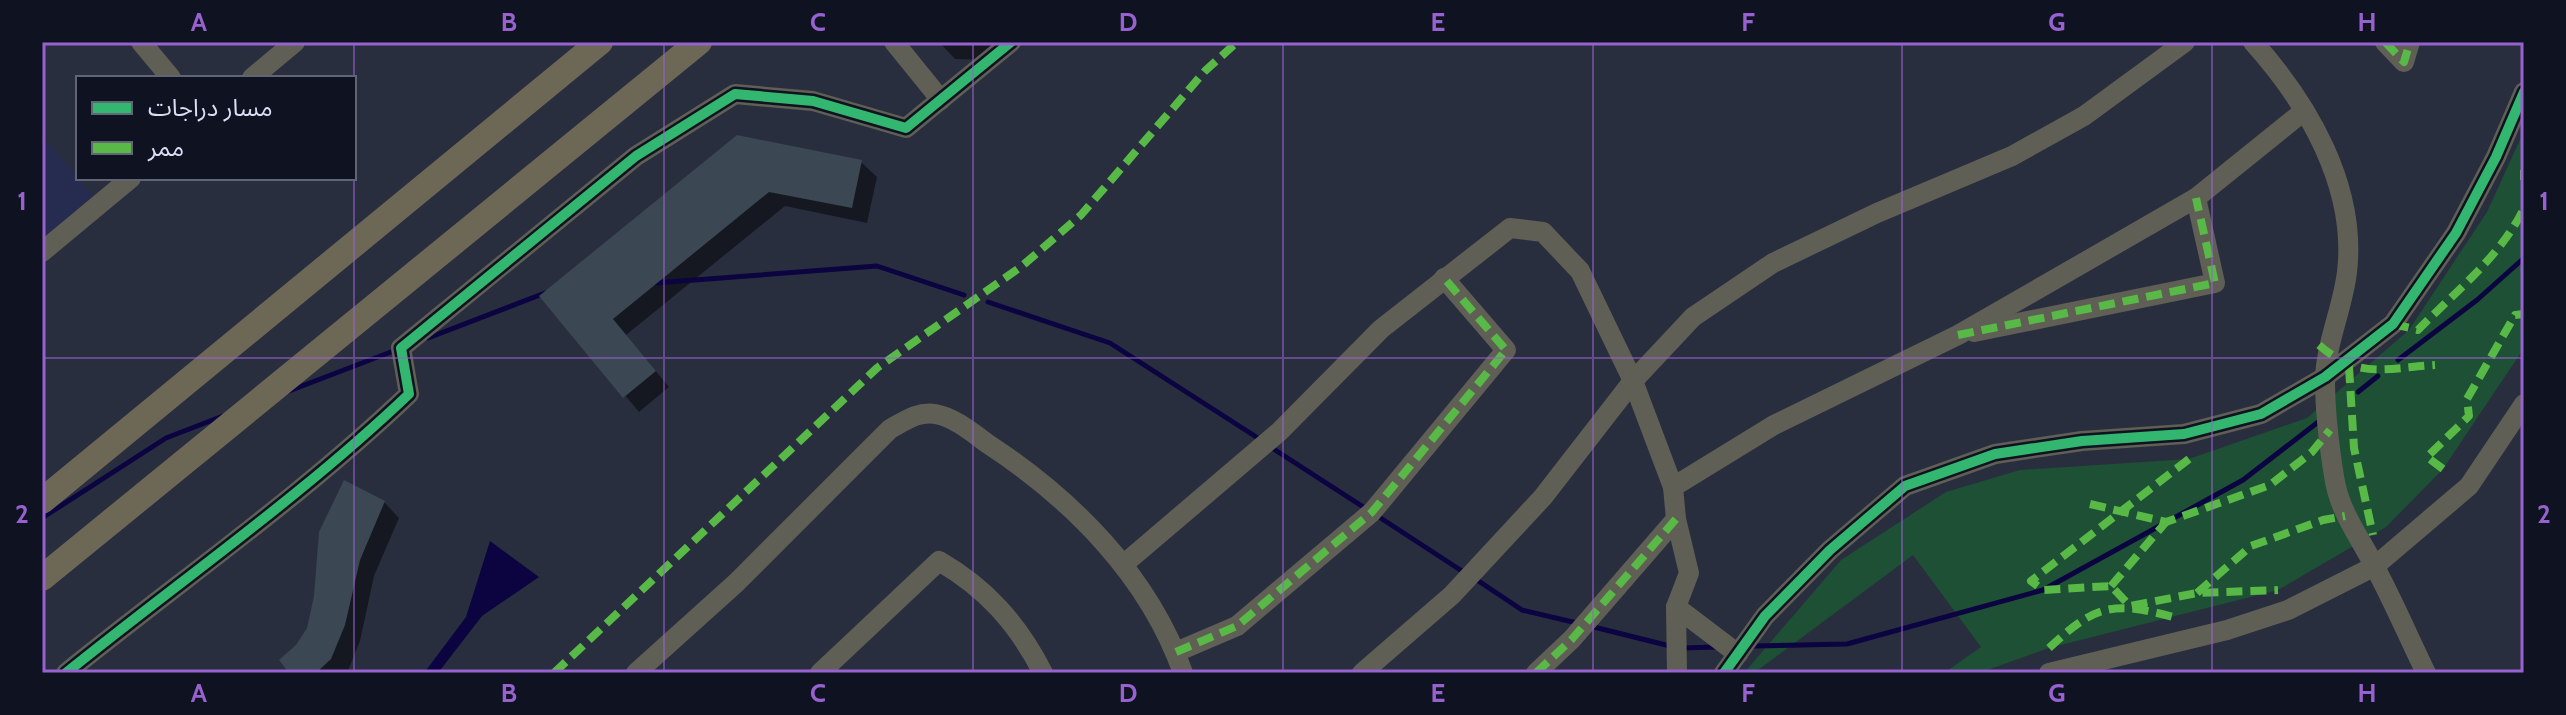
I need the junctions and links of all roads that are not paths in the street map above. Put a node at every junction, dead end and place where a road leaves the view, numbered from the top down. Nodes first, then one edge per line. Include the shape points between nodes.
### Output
1 (141, 42) edge
2 (295, 42) edge
3 (600, 42) edge
4 (699, 42) edge
5 (894, 42) edge
6 (1011, 42) edge
7 (2185, 42) edge
8 (2253, 42) edge
9 (2385, 42) edge
10 (2410, 42) edge
11 (169, 76) edge
12 (254, 76) edge
13 (2524, 92) edge
14 (941, 100) junction
15 (2304, 111) junction
16 (129, 180) edge
17 (2196, 198) junction
18 (42, 252) edge
19 (1444, 278) junction
20 (1958, 335) junction
21 (2335, 357) junction
22 (2325, 377) junction
23 (1633, 381) junction
24 (2524, 404) edge
25 (1673, 487) junction
26 (42, 501) edge
27 (1676, 519) junction
28 (1124, 564) junction
29 (2375, 566) junction
30 (42, 578) edge
31 (1676, 607) junction
32 (1176, 652) junction
33 (1738, 654) junction
34 (66, 673) edge
35 (636, 673) edge
36 (820, 673) edge
37 (1043, 673) edge
38 (1183, 673) edge
39 (1362, 673) edge
40 (1536, 673) edge
41 (1677, 673) edge
42 (1724, 673) edge
43 (2049, 673) edge
44 (2426, 673) edge

1 - 11 street
2 - 12 street
3 - 26 main road
4 - 30 main road
5 - 14 street
6 - 14 street
7 - 23 street via 2084,116 2024,149 1773,263 1693,317
8 - 15 street via 2281,73
9 - 10 street via 2404,62
13 - 21 street via 2456,233 2393,324
14 - 34 street via 906,128 813,101 735,94 636,156 401,348 409,394 375,426
15 - 17 street
15 - 21 street via 2339,187 2346,227 2347,271
16 - 18 street
17 - 20 street
17 - 20 street via 2215,283
19 - 23 street via 1510,228 1543,232 1580,271
19 - 28 street via 1381,329 1279,432
19 - 32 street via 1506,350 1372,512 1237,626
20 - 25 street via 1774,425
21 - 22 street
22 - 29 street via 2337,490 2345,516
22 - 33 street via 2261,414 2184,434 1995,454 1905,486 1830,550 1765,616
23 - 25 street
23 - 39 street via 1543,497 1452,595
24 - 29 street via 2469,486
25 - 27 street
27 - 31 street via 1689,573
27 - 40 street
28 - 32 street
28 - 35 street via 1022,466 957,423 920,413 890,429 736,583
29 - 43 street via 2288,610
29 - 44 street
31 - 33 street
31 - 41 street
32 - 38 street
33 - 42 street
36 - 37 street via 939,561 970,580 1004,612

